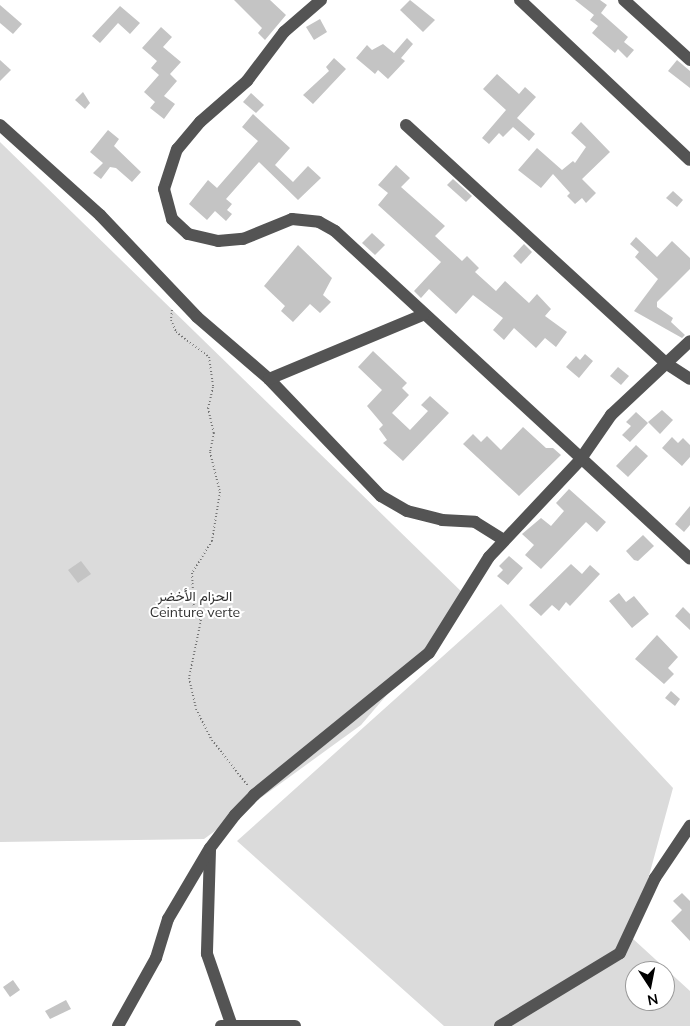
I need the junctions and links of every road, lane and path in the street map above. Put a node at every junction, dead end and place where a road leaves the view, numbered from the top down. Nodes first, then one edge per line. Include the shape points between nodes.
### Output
1 (322, 0) edge
2 (520, 0) edge
3 (624, 0) edge
4 (690, 60) edge
5 (0, 125) edge
6 (406, 125) dead end
7 (690, 160) edge
8 (173, 305) dead end
9 (423, 315) junction
10 (690, 341) edge
11 (667, 364) junction
12 (269, 379) junction
13 (690, 379) edge
14 (580, 460) junction
15 (504, 540) junction
16 (690, 559) edge
17 (254, 795) junction
18 (690, 826) edge
19 (690, 846) edge
20 (210, 848) junction
21 (676, 849) junction
22 (118, 1026) edge
23 (228, 1026) edge
24 (295, 1026) edge
25 (500, 1026) edge

1 - 9 street via 284,32 239,90 183,141 166,178 167,210 188,234 218,241 252,237 292,219 319,222 335,231
2 - 7 street
3 - 4 street
5 - 12 street via 100,216 198,317
6 - 11 street
8 - 17 path via 171,320 176,332 209,357 213,387 208,408 214,433 210,452 220,492 212,542 192,573 194,610 201,620 189,678 196,709 212,740
9 - 12 street
9 - 14 street
10 - 11 street
11 - 13 street
11 - 14 street via 611,415
12 - 15 street via 381,496 407,511 442,520 475,522
14 - 15 street
14 - 16 street
15 - 17 street via 488,557 429,654
17 - 20 street
18 - 21 street
19 - 21 street
20 - 22 street via 168,920 156,958
20 - 23 street via 207,954
21 - 25 street via 655,878 620,953
23 - 24 street

